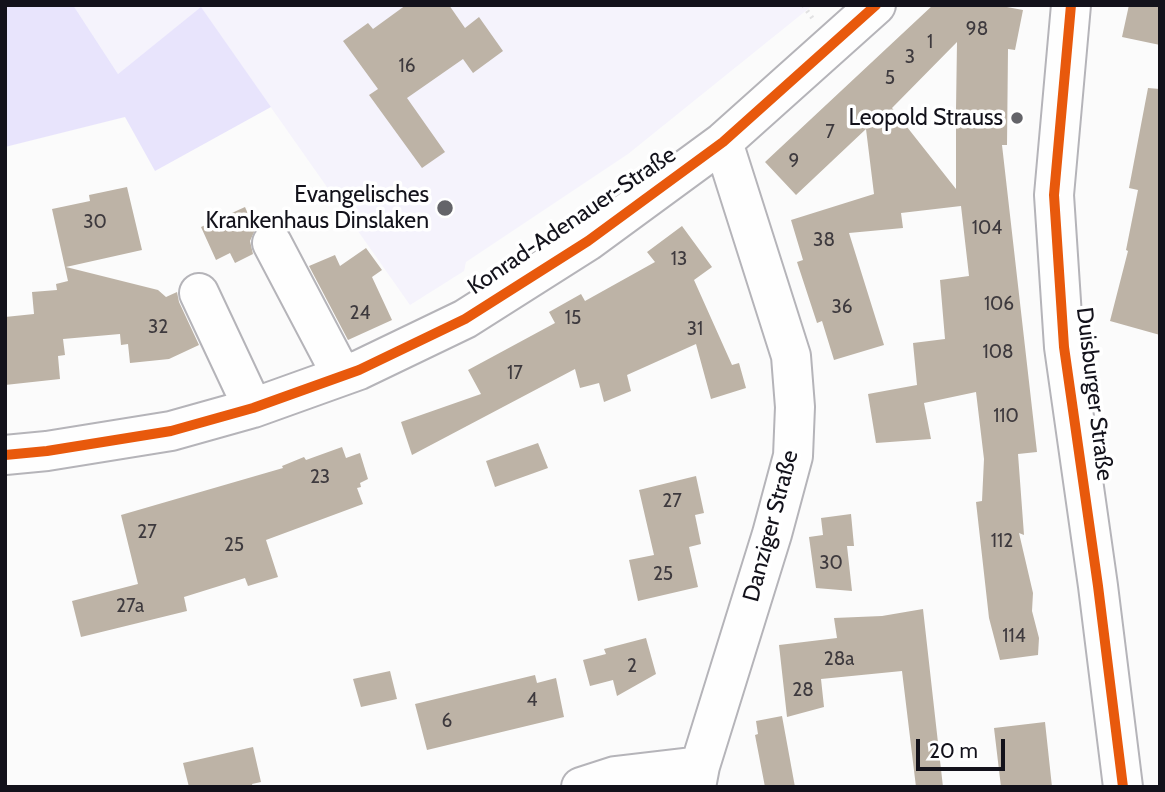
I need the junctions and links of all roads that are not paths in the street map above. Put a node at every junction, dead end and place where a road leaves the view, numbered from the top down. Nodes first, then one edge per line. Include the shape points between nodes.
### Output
1 (876, 5) edge
2 (1071, 5) edge
3 (723, 142) junction
4 (272, 243) dead end
5 (199, 293) dead end
6 (342, 376) junction
7 (253, 408) junction
8 (5, 455) edge
9 (698, 776) edge
10 (581, 787) edge
11 (1123, 787) edge

1 - 3 street, Konrad-Adenauer-Straße
2 - 11 street, Duisburger Straße via 1055,223 1064,347
3 - 6 street, Konrad-Adenauer-Straße via 589,242 476,313
3 - 9 street, Danziger Straße via 791,356 795,407 793,456
4 - 6 street
5 - 7 street
6 - 7 street, Konrad-Adenauer-Straße
7 - 8 street, Konrad-Adenauer-Straße via 171,431
9 - 10 street via 615,776

